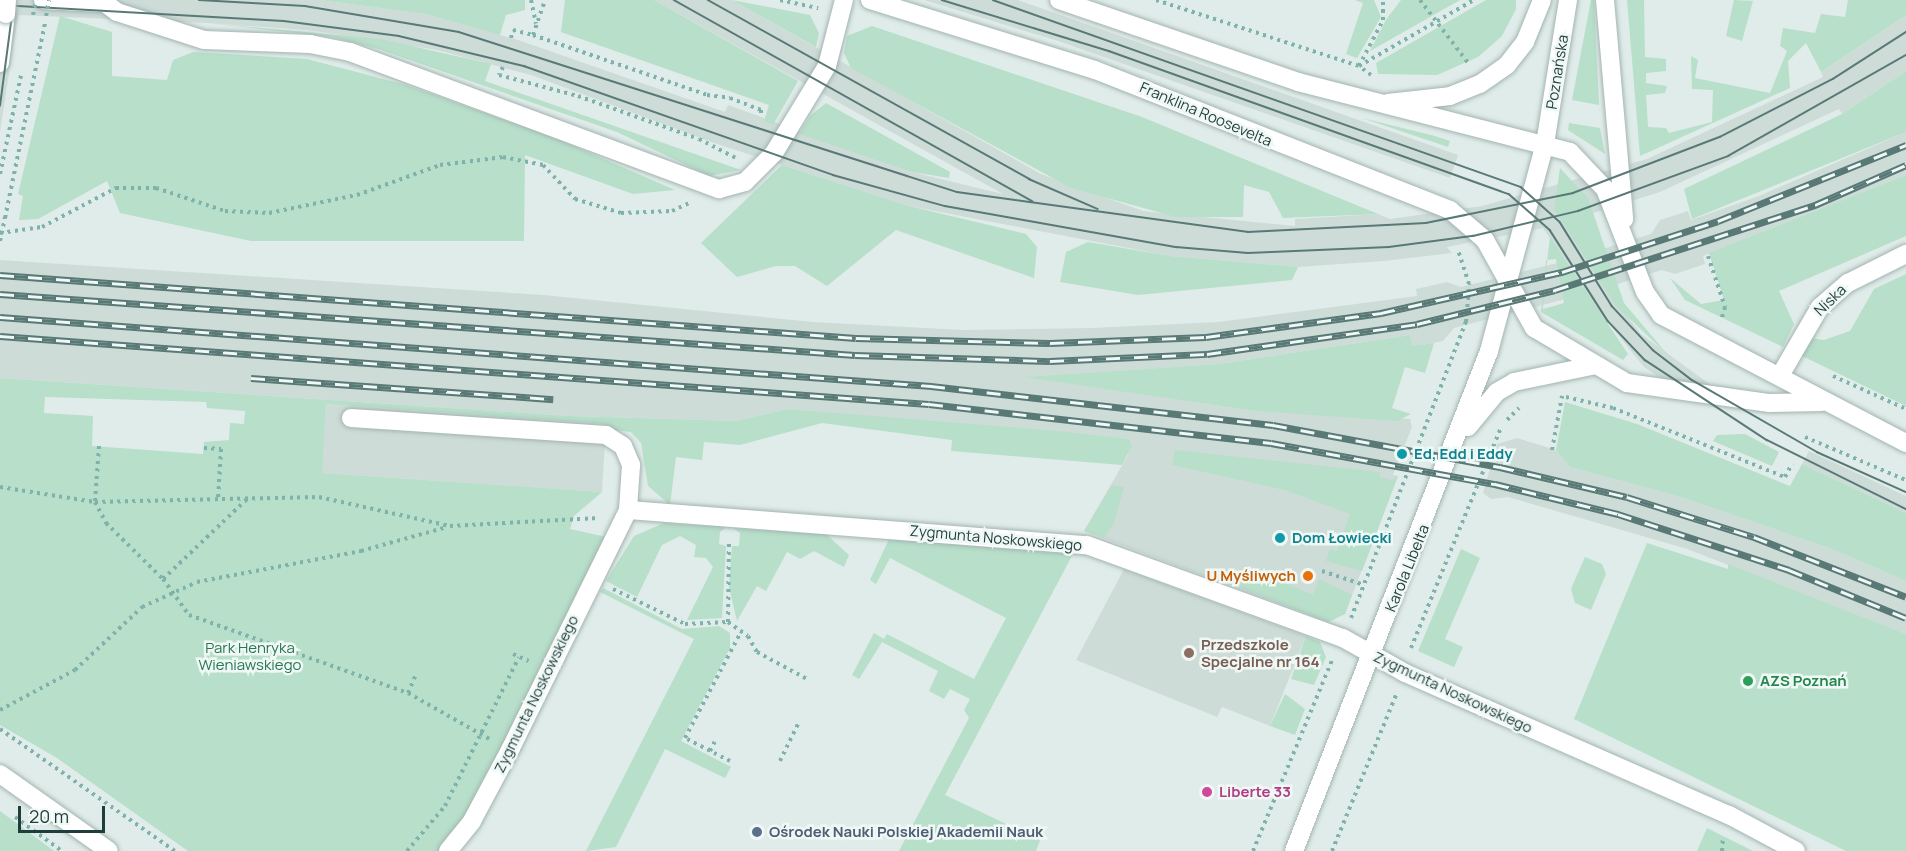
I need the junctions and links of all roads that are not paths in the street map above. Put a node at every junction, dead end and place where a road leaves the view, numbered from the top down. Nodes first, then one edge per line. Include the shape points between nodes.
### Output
1 (870, 0) edge
2 (1542, 0) edge
3 (1568, 0) edge
4 (1605, 0) edge
5 (1065, 1) edge
6 (844, 6) edge
7 (7, 7) edge
8 (41, 10) edge
9 (0, 63) edge
10 (1374, 104) junction
11 (1545, 144) junction
12 (1626, 233) junction
13 (1906, 254) edge
14 (1509, 280) junction
15 (1591, 366) junction
16 (1781, 374) junction
17 (1822, 402) junction
18 (351, 418) dead end
19 (1459, 438) junction
20 (1906, 443) edge
21 (628, 510) junction
22 (1372, 655) junction
23 (0, 774) edge
24 (109, 851) edge
25 (448, 851) edge
26 (1294, 851) edge
27 (1796, 851) edge

1 - 14 street, Franklina Roosevelta via 1095,70 1450,210 1485,240
2 - 10 street via 1525,42 1507,65 1480,84 1450,96
3 - 11 street, Poznańska
4 - 12 street
5 - 10 street
6 - 8 street via 827,66 774,153 745,182 719,189 350,52 310,44 204,40 117,12 105,3
7 - 9 street
10 - 11 street
11 - 12 street via 1570,152 1592,170
11 - 14 street, Poznańska
12 - 16 street via 1645,292 1661,315 1682,331
13 - 16 street, Niska via 1848,283 1820,306
14 - 15 street, Franklina Roosevelta via 1534,328
14 - 19 street, Karola Libelta
15 - 17 street, Franklina Roosevelta via 1628,383 1770,403
15 - 19 street via 1514,382 1497,392
16 - 17 street
17 - 20 street
18 - 21 street via 606,435 623,446 632,465
19 - 22 street, Karola Libelta
21 - 22 street, Zygmunta Noskowskiego via 1087,545 1343,638
21 - 25 street, Zygmunta Noskowskiego via 511,748 472,821
22 - 26 street, Karola Libelta
22 - 27 street, Zygmunta Noskowskiego via 1729,815
23 - 24 street

